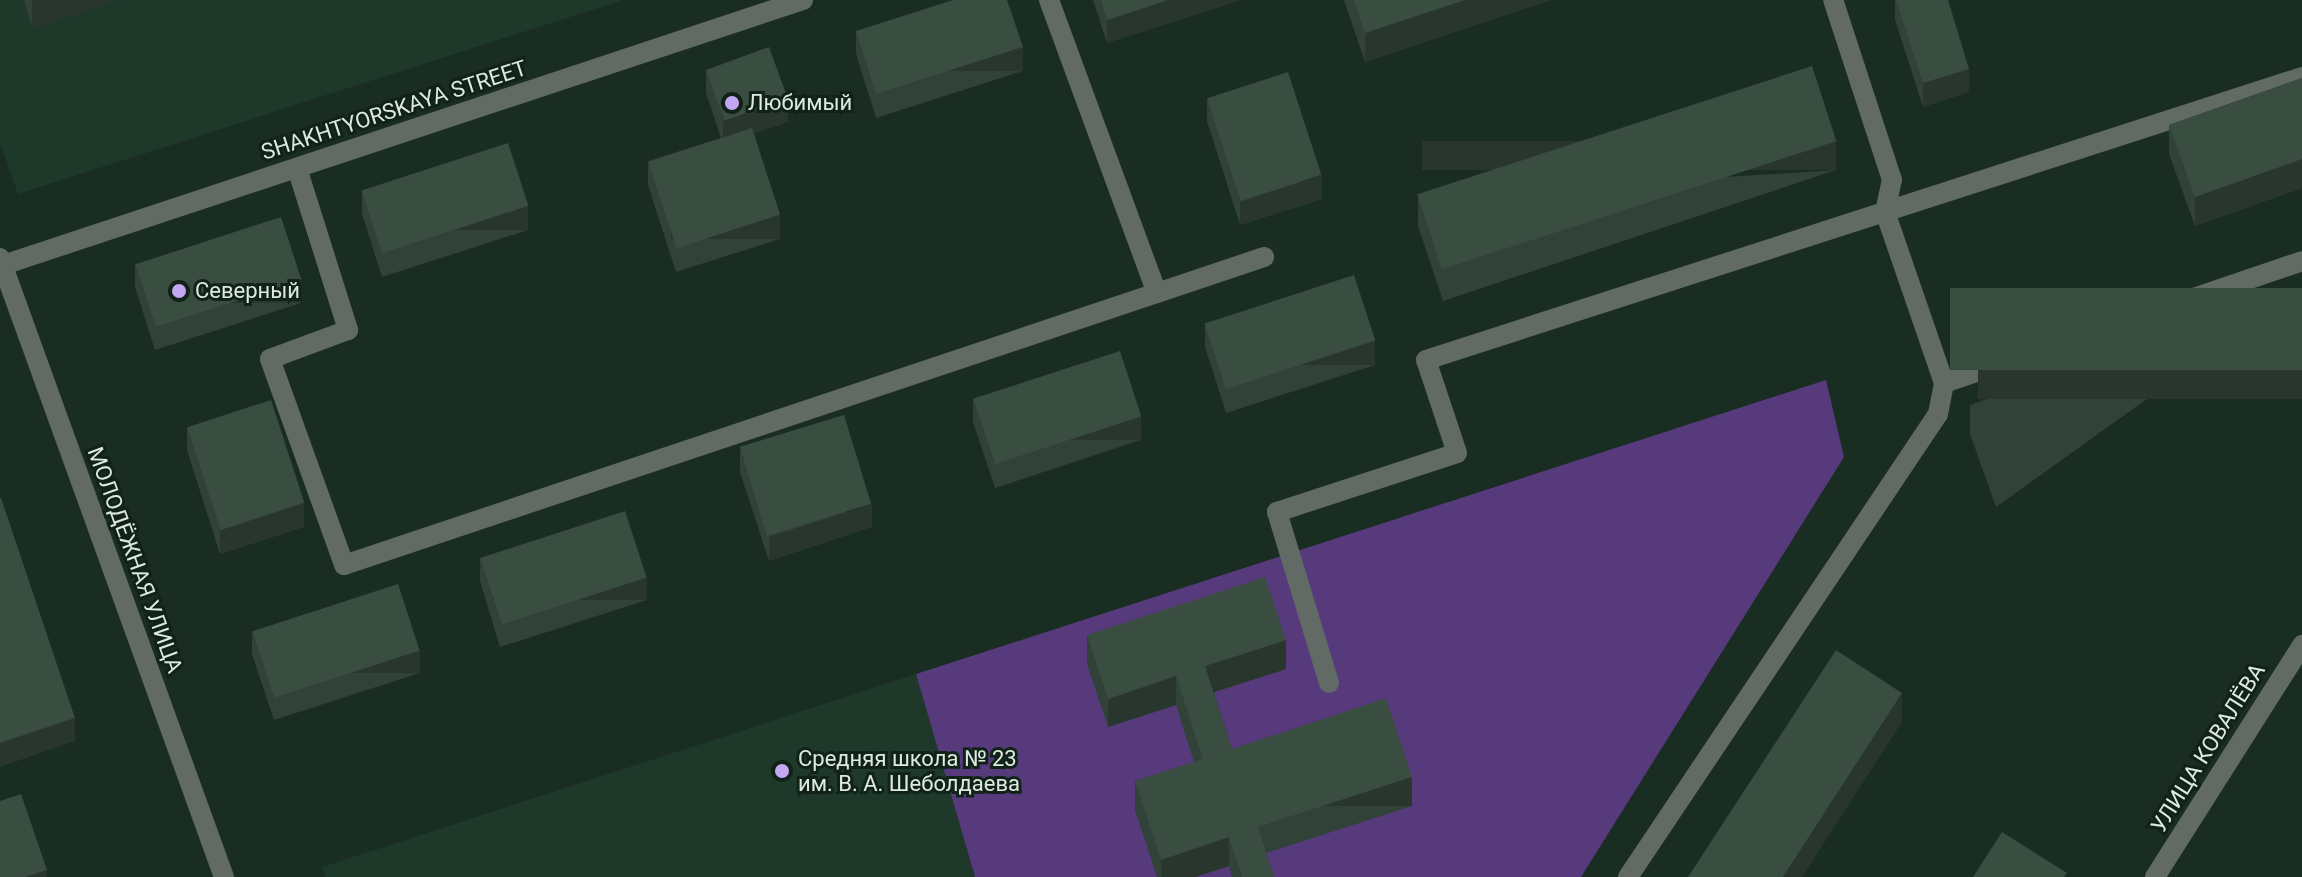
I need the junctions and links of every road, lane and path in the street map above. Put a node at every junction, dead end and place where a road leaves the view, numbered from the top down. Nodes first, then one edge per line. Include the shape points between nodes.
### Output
1 (803, 0) edge
2 (1049, 0) edge
3 (1833, 0) edge
4 (2302, 77) edge
5 (297, 168) junction
6 (1885, 212) junction
7 (1264, 257) dead end
8 (2302, 261) edge
9 (1, 263) edge
10 (1157, 293) junction
11 (1944, 383) junction
12 (2302, 645) edge
13 (1329, 683) dead end
14 (224, 877) edge
15 (1628, 877) edge
16 (2155, 877) edge

1 - 5 street, SHAKHTYORSKAYA STREET
2 - 10 street
3 - 6 street via 1892,180
4 - 6 street
5 - 9 street, SHAKHTYORSKAYA STREET
5 - 10 street via 348,330 270,359 344,565
6 - 11 street
6 - 13 street via 1426,360 1457,453 1277,512
7 - 10 street
8 - 11 street
9 - 14 street, МОЛОДЁЖНАЯ УЛИЦА
11 - 15 street via 1938,414
12 - 16 street, УЛИЦА КОВАЛЁВА

